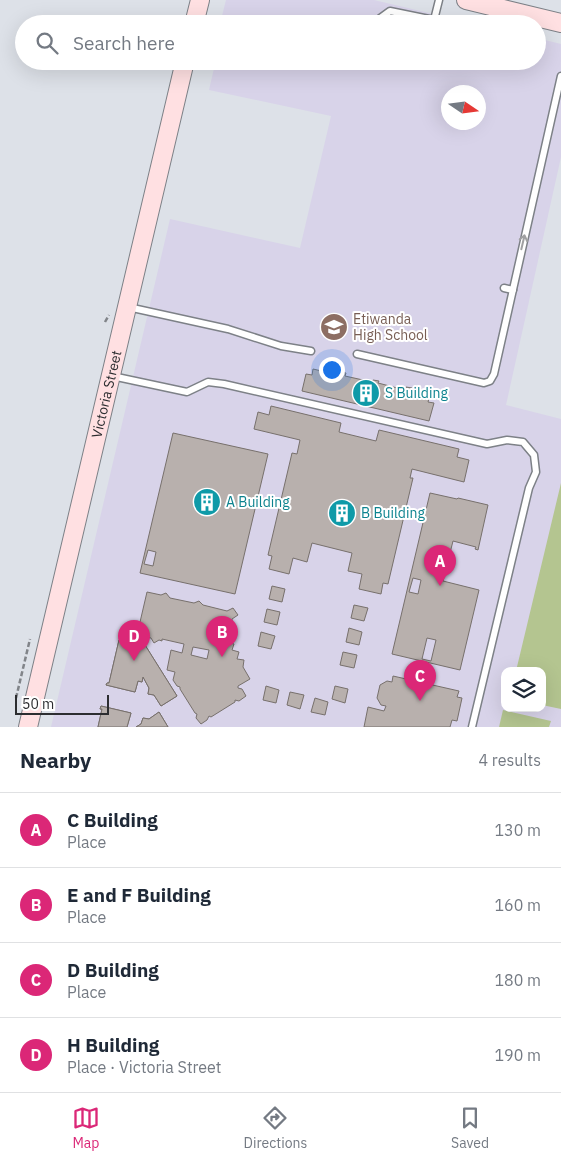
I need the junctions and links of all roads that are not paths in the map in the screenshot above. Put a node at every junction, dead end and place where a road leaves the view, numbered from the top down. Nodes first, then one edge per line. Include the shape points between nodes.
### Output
1 (200, 0) edge
2 (439, 0) edge
3 (466, 0) edge
4 (196, 15) edge
5 (384, 15) edge
6 (406, 15) edge
7 (436, 15) edge
8 (528, 15) edge
9 (546, 19) edge
10 (561, 23) edge
11 (183, 70) edge
12 (561, 76) edge
13 (504, 288) dead end
14 (512, 290) junction
15 (127, 306) junction
16 (311, 351) dead end
17 (357, 354) dead end
18 (111, 376) junction
19 (28, 727) edge
20 (472, 727) edge

1 - 4 street
2 - 7 lane
3 - 8 street
5 - 6 lane via 390,11
9 - 10 street
11 - 15 street, Victoria Street
14 -> 12 lane
13 - 14 lane
14 - 17 lane via 490,381 484,383
15 - 16 lane
15 - 18 street, Victoria Street
18 - 19 street, Victoria Street
18 - 20 lane via 187,392 208,382 224,384 487,444 506,440 523,442 534,455 536,472 529,488

